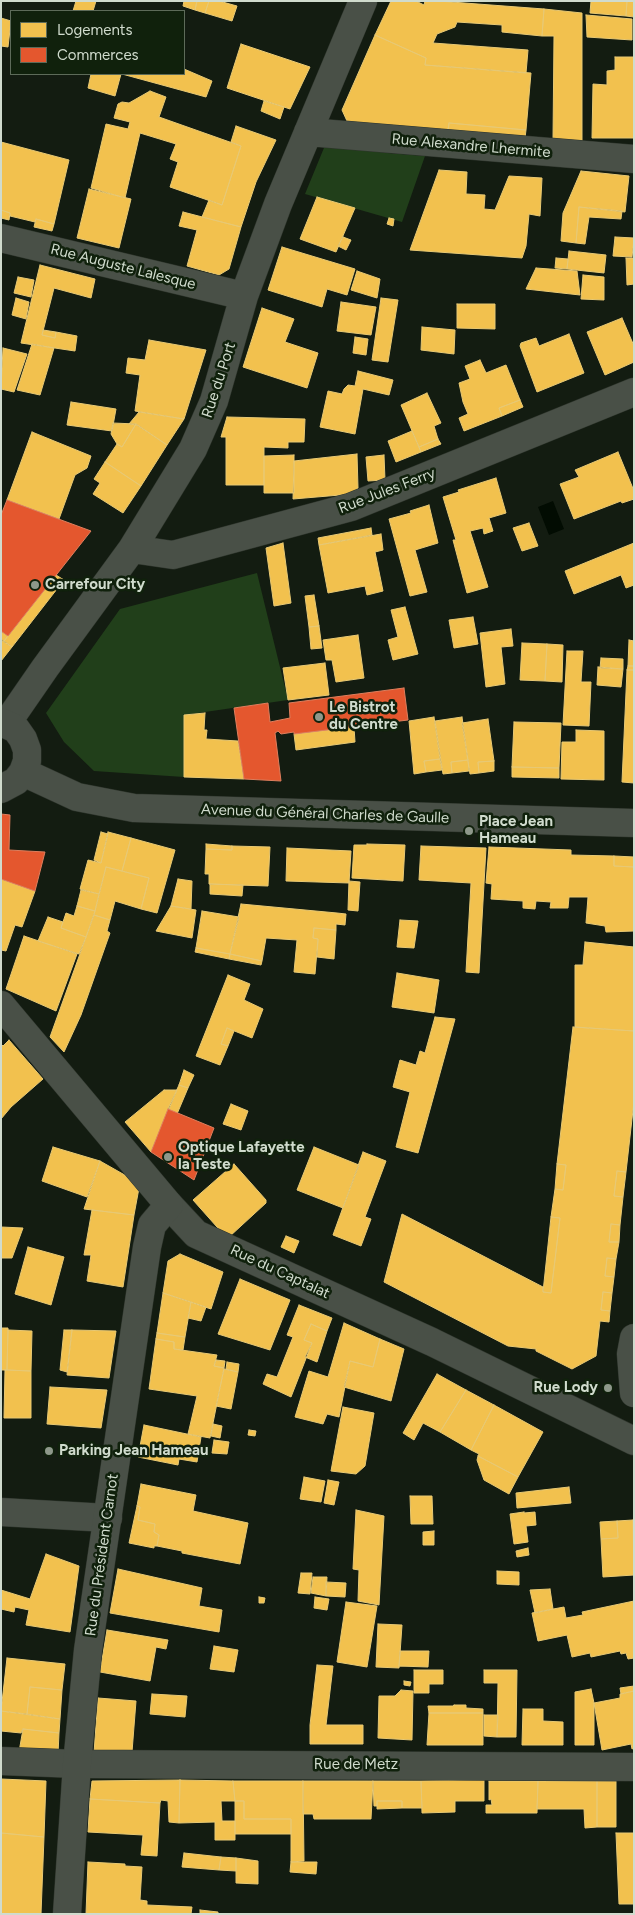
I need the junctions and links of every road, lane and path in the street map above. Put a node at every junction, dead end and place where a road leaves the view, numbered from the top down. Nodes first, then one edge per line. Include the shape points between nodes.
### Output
1 (363, 1) edge
2 (308, 132) junction
3 (634, 159) edge
4 (1, 238) edge
5 (244, 296) junction
6 (634, 392) edge
7 (132, 549) junction
8 (4, 722) edge
9 (23, 772) junction
10 (1, 789) edge
11 (634, 823) edge
12 (1, 1005) edge
13 (169, 1205) junction
14 (634, 1338) edge
15 (634, 1393) edge
16 (634, 1441) edge
17 (1, 1512) edge
18 (108, 1518) junction
19 (1, 1761) edge
20 (77, 1764) junction
21 (634, 1768) edge
22 (67, 1914) edge

1 - 2 street, Rue du Port
2 - 3 street, Rue Alexandre Lhermite
2 - 5 street, Rue du Port
4 - 5 street, Rue Auguste Lalesque
5 - 7 street, Rue du Port via 214,401 193,449
6 - 7 street, Rue Jules Ferry via 351,507 173,555
7 - 8 street, Rue du Port
8 - 9 street via 16,729 23,739 27,762
9 - 10 street via 16,781
9 - 11 street, Avenue du Général Charles de Gaulle via 77,797 134,808
12 - 13 street, Rue du Captalat
13 - 16 street, Rue du Captalat via 196,1234 432,1342
13 - 18 street, Rue du Président Carnot via 152,1225 147,1247
14 - 15 street via 631,1354
17 - 18 street
18 - 20 street, Rue du Président Carnot via 88,1650
19 - 20 street, Rue de Metz
20 - 21 street, Rue de Metz
20 - 22 street, Rue du Président Carnot

